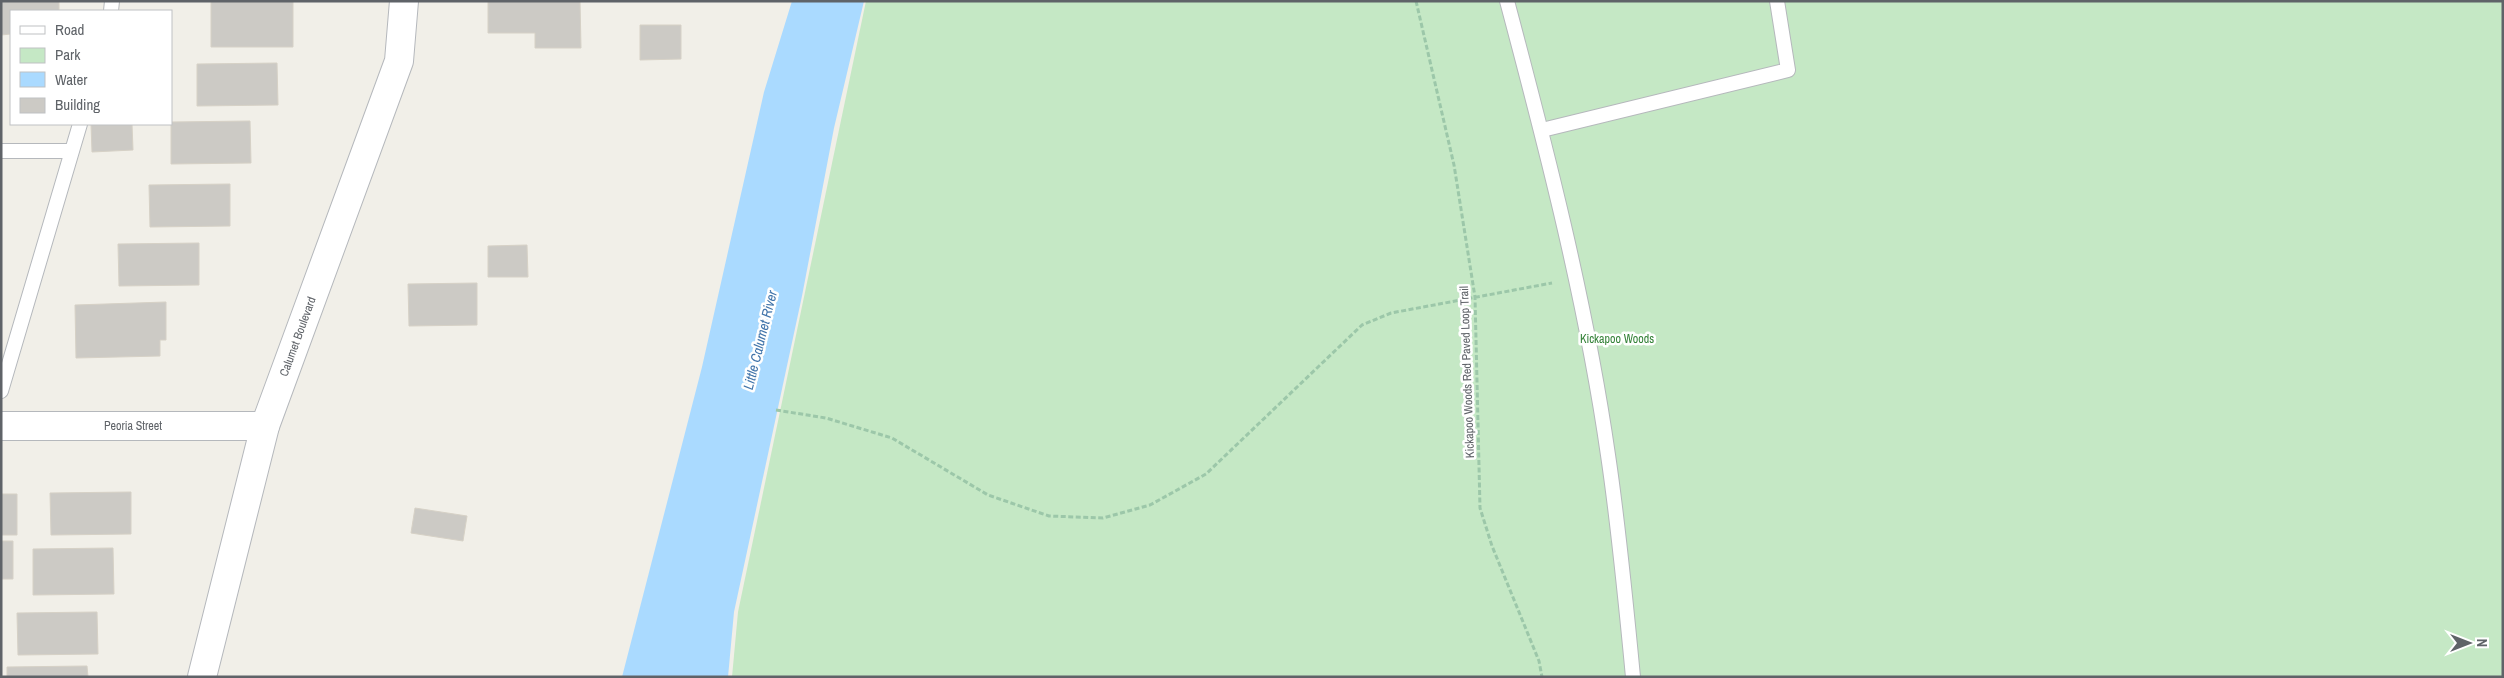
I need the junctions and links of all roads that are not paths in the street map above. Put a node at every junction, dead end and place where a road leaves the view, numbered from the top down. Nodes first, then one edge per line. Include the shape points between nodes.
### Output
1 (404, 1) edge
2 (1507, 1) edge
3 (1777, 1) edge
4 (80, 125) edge
5 (1542, 130) junction
6 (1, 151) edge
7 (72, 151) junction
8 (1, 391) edge
9 (1, 426) edge
10 (265, 426) junction
11 (202, 677) edge
12 (1633, 677) edge

1 - 10 street, Calumet Boulevard via 399,61
2 - 5 lane
3 - 5 lane via 1788,70
4 - 7 lane
5 - 12 lane via 1575,279 1608,454
6 - 7 lane
7 - 8 lane
9 - 10 street, Peoria Street
10 - 11 street, Calumet Boulevard

